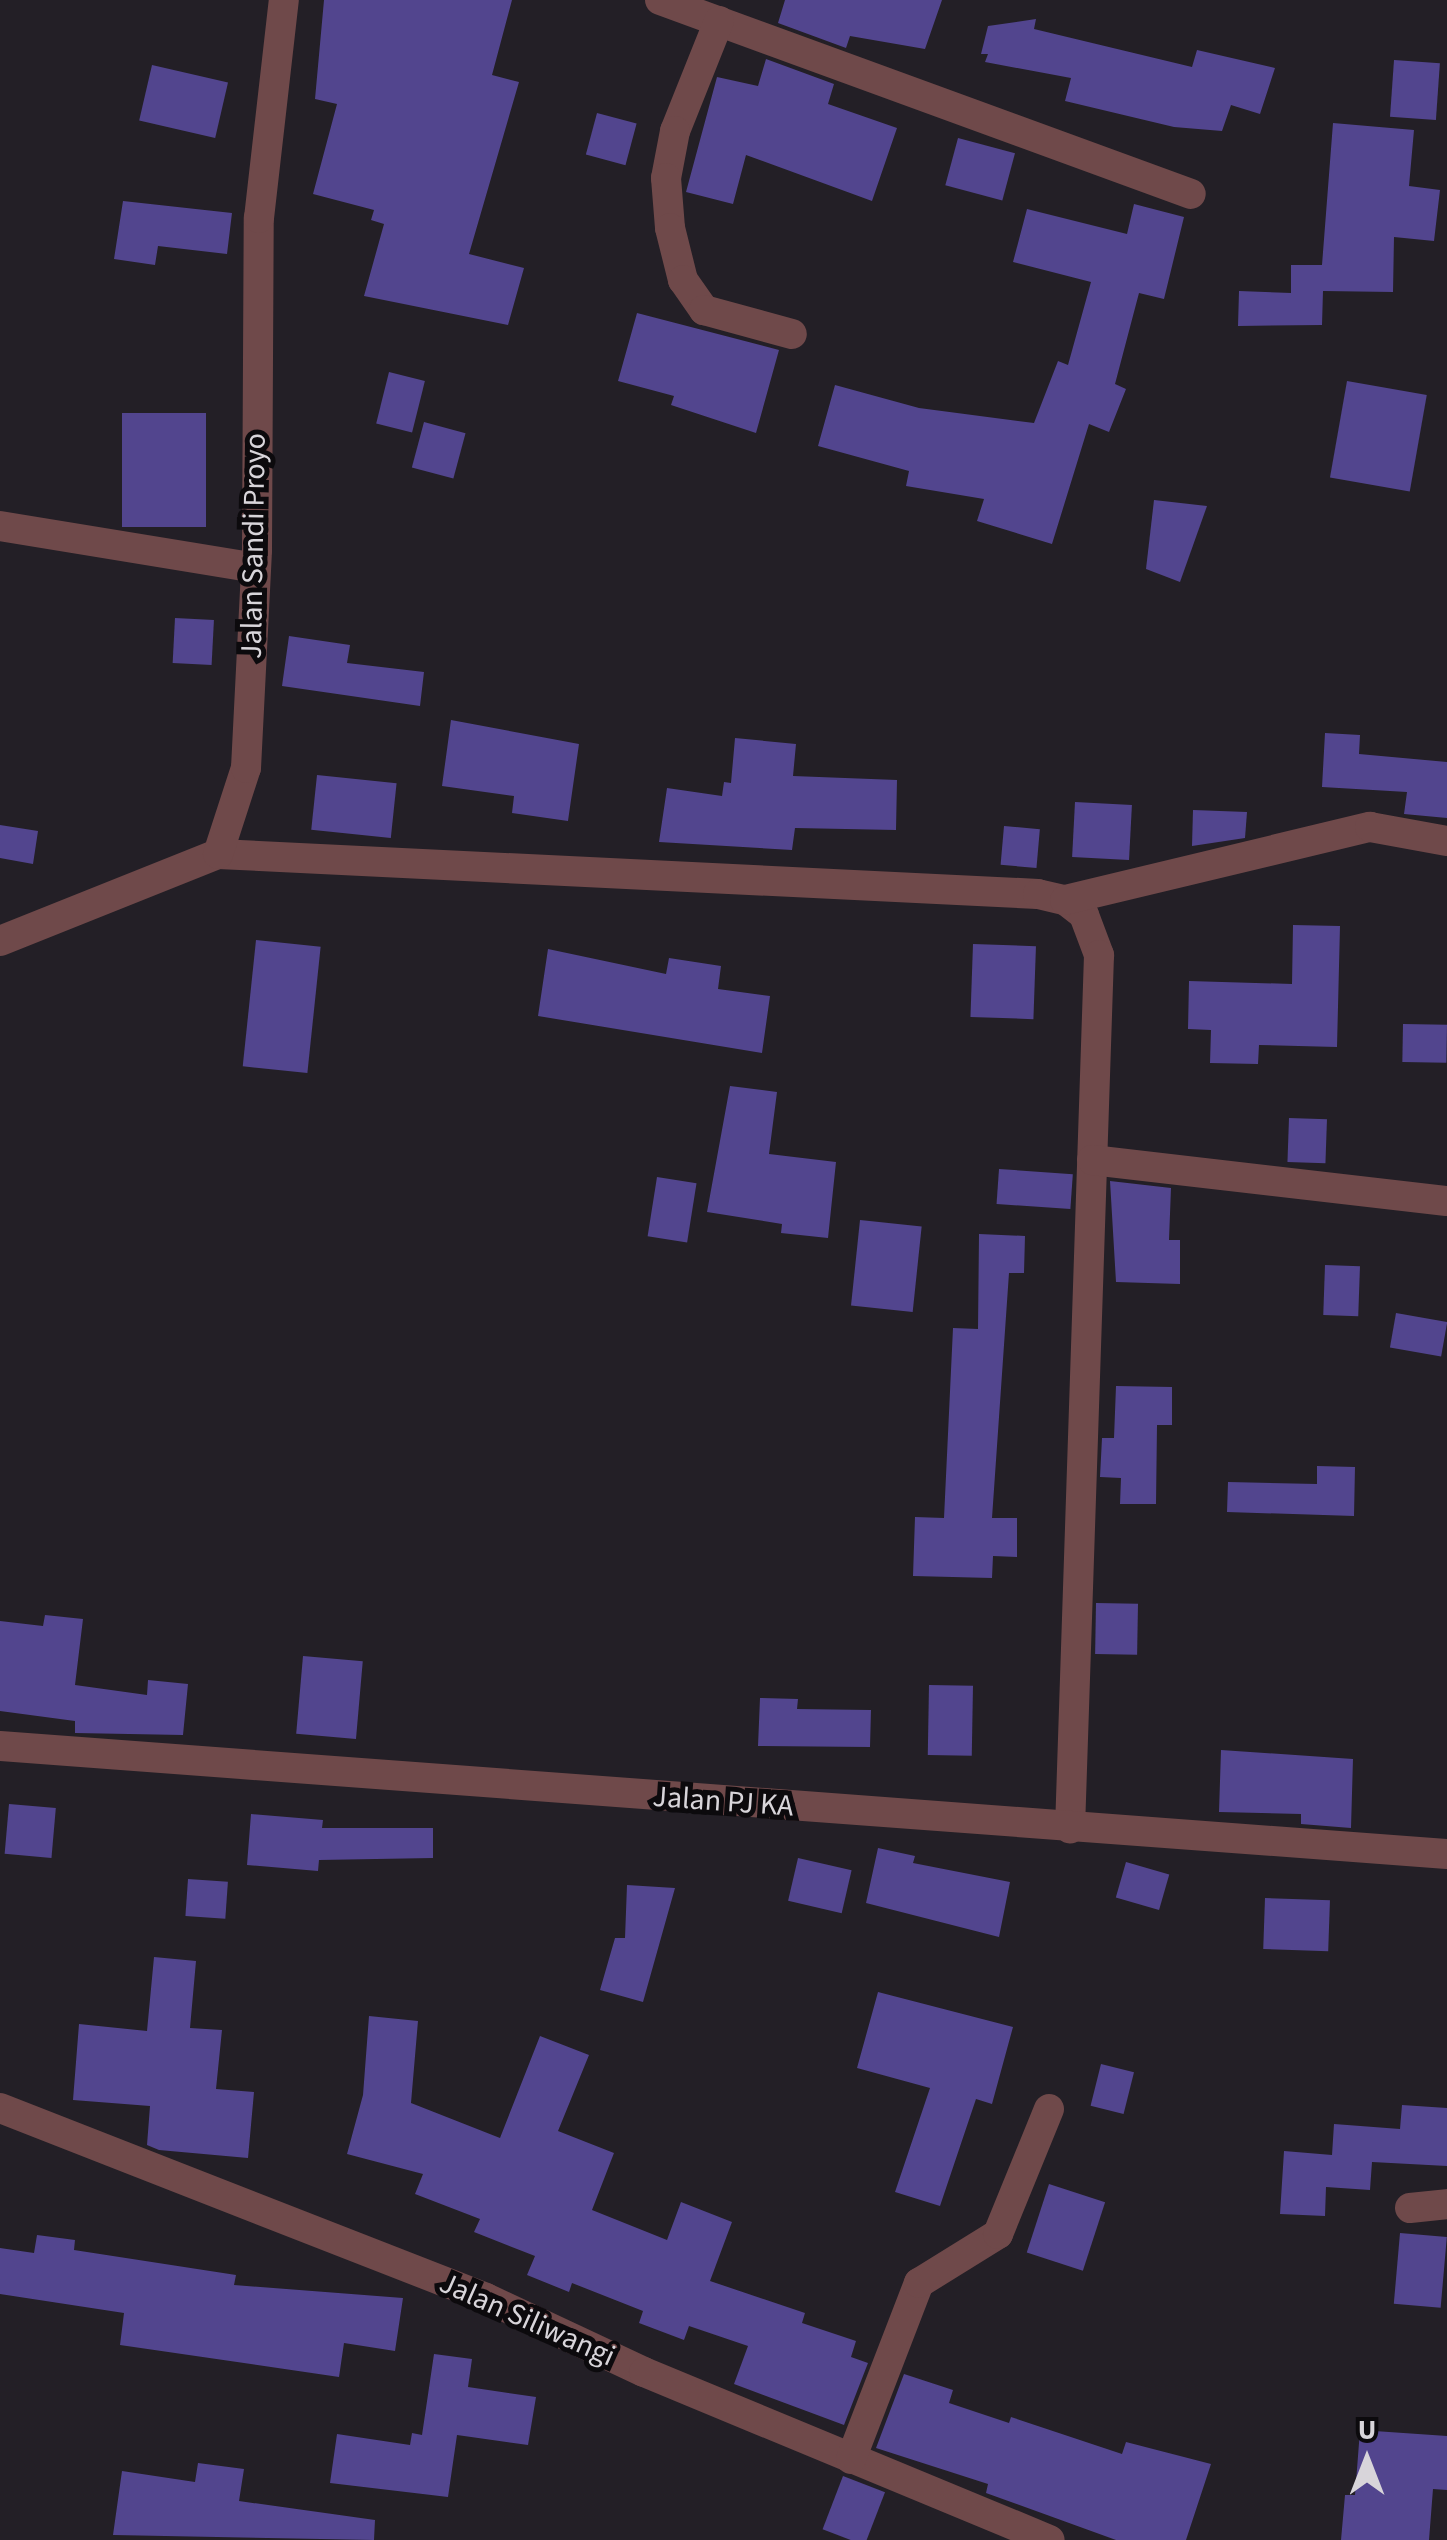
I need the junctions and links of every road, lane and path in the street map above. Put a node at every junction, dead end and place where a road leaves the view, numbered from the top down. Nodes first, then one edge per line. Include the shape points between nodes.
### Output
1 (284, 0) edge
2 (660, 0) edge
3 (718, 21) junction
4 (1192, 194) dead end
5 (792, 334) dead end
6 (0, 526) edge
7 (256, 568) junction
8 (1447, 841) edge
9 (218, 854) junction
10 (1065, 900) junction
11 (0, 941) edge
12 (1092, 1160) junction
13 (1447, 1201) edge
14 (0, 1746) edge
15 (1070, 1829) junction
16 (1447, 1854) edge
17 (0, 2108) edge
18 (1049, 2109) dead end
19 (1447, 2204) edge
20 (1410, 2208) dead end
21 (851, 2459) junction
22 (979, 2527) edge
23 (1050, 2540) edge

1 - 7 street, Jalan Sandi Proyo via 259,218
2 - 3 street
3 - 4 street
3 - 5 street via 675,132 666,178 682,280 704,310
6 - 7 street
7 - 9 street, Jalan Sandi Proyo via 246,768
8 - 10 street via 1370,827
9 - 10 street
9 - 11 street
10 - 12 street via 1084,915 1099,955
12 - 13 street
12 - 15 street
14 - 15 street, Jalan PJ KA
15 - 16 street, Jalan PJ KA
17 - 21 street, Jalan Siliwangi via 486,2298
18 - 21 street via 998,2234 920,2282
19 - 20 street
21 - 22 street, Jalan Siliwangi
22 - 23 street, Jalan Siliwangi

